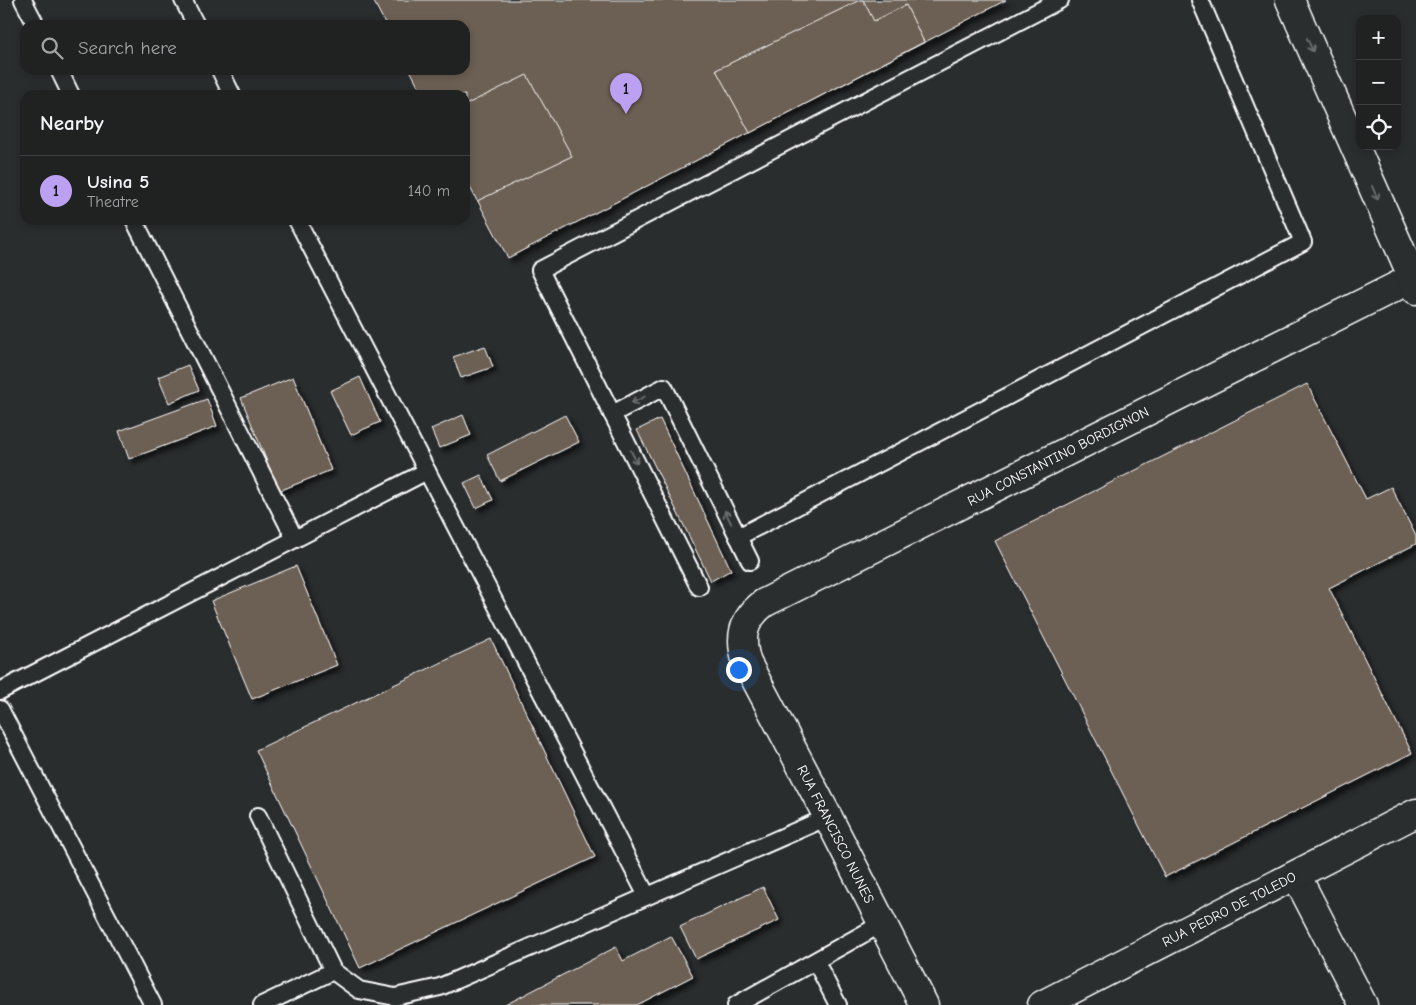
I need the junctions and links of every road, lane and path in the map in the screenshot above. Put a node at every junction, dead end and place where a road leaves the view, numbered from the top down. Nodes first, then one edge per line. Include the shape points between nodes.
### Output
1 (23, 0) edge
2 (183, 0) edge
3 (1060, 0) edge
4 (1200, 0) edge
5 (1290, 0) edge
6 (33, 20) edge
7 (193, 20) edge
8 (61, 75) edge
9 (222, 75) edge
10 (68, 90) edge
11 (230, 90) edge
12 (137, 225) edge
13 (300, 225) edge
14 (1414, 284) edge
15 (612, 414) junction
16 (427, 471) junction
17 (738, 537) junction
18 (295, 539) junction
19 (750, 561) dead end
20 (699, 587) dead end
21 (747, 663) joint
22 (0, 690) edge
23 (0, 709) edge
24 (1416, 813) edge
25 (258, 816) dead end
26 (828, 817) junction
27 (1296, 875) junction
28 (647, 896) junction
29 (883, 923) junction
30 (816, 962) junction
31 (333, 971) junction
32 (153, 1005) edge
33 (262, 1005) edge
34 (736, 1005) edge
35 (838, 1005) edge
36 (924, 1005) edge
37 (1042, 1005) edge
38 (1363, 1005) edge

1 - 6 lane
2 - 7 lane
3 - 15 lane via 540,270
4 - 17 lane via 1304,242
5 -> 14 street
8 - 10 lane
9 - 11 lane
12 - 18 lane
13 - 16 lane
14 - 21 street, RUA CONSTANTINO BORDIGNON via 764,603 748,618 744,628 743,652
17 -> 15 lane via 664,387
15 -> 20 lane
16 - 18 lane
16 - 28 lane
17 - 19 lane
18 - 22 lane
21 - 26 street, RUA FRANCISCO NUNES
23 - 32 lane
24 - 27 street, RUA PEDRO DE TOLEDO
25 - 31 lane
26 - 28 lane
26 - 29 street, RUA FRANCISCO NUNES
27 - 37 street, RUA PEDRO DE TOLEDO
27 - 38 street
28 - 31 lane via 440,987 395,997 359,990
29 - 30 lane
29 - 36 street, RUA FRANCISCO NUNES
30 - 34 lane
30 - 35 lane
31 - 33 lane

